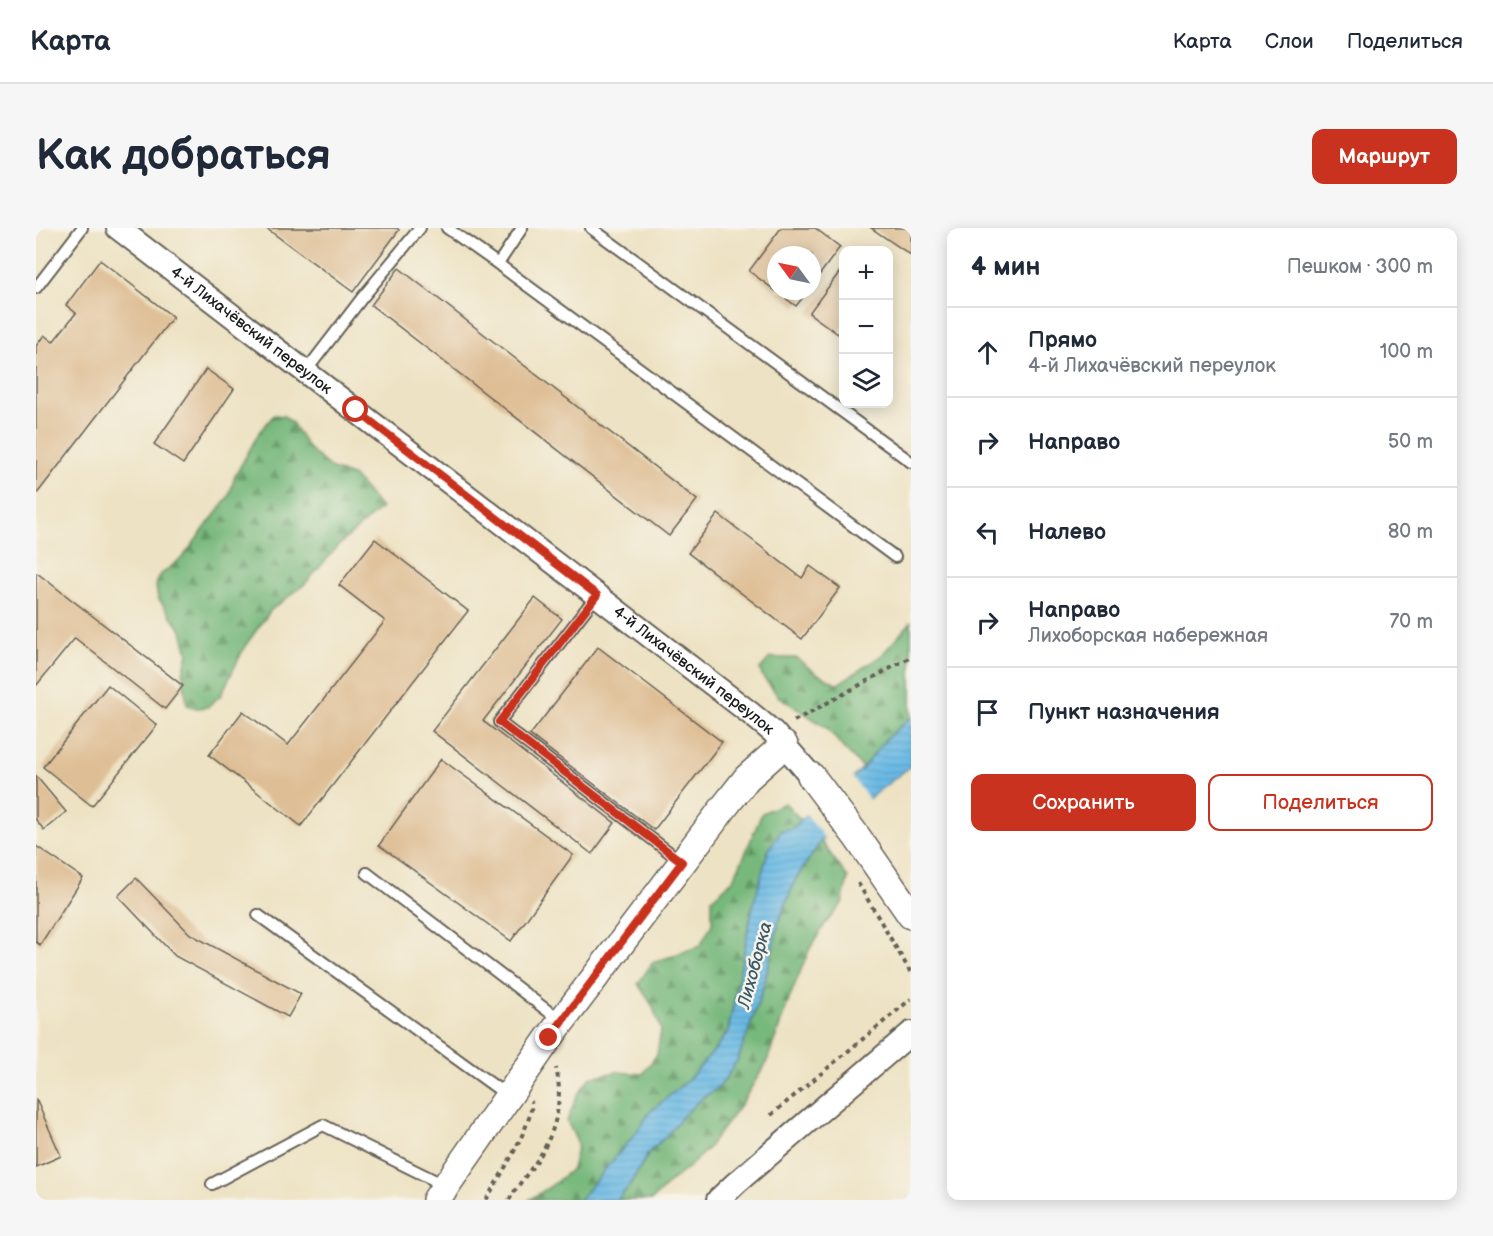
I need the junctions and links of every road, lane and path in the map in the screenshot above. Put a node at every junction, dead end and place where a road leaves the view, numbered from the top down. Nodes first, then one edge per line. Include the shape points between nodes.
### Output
1 (82, 228) edge
2 (118, 228) edge
3 (420, 228) edge
4 (447, 228) edge
5 (522, 228) edge
6 (591, 228) edge
7 (498, 264) junction
8 (36, 288) edge
9 (306, 371) junction
10 (911, 462) edge
11 (895, 557) dead end
12 (597, 595) junction
13 (911, 657) edge
14 (789, 733) junction
15 (812, 776) joint
16 (682, 862) junction
17 (367, 873) dead end
18 (857, 881) dead end
19 (258, 915) dead end
20 (911, 915) edge
21 (911, 974) edge
22 (911, 999) edge
23 (561, 1021) junction
24 (911, 1033) edge
25 (551, 1059) dead end
26 (519, 1097) junction
27 (771, 1115) dead end
28 (212, 1184) dead end
29 (441, 1193) edge
30 (486, 1200) edge
31 (509, 1200) edge
32 (718, 1200) edge

1 - 8 lane
2 - 9 street, 4-й Лихачёвский переулок
3 - 9 lane
4 - 7 lane
5 - 7 lane
6 - 10 lane
7 - 11 lane
9 - 12 street, 4-й Лихачёвский переулок
12 - 14 street, 4-й Лихачёвский переулок via 773,732
12 - 16 lane via 499,722
13 - 14 path
14 - 15 street, 4-й Лихачёвский переулок
14 - 16 street via 747,778
15 - 20 street, 4-й Лихачёвский переулок
16 - 23 street
17 - 23 lane
18 - 21 path
19 - 26 lane
22 - 27 path
23 - 26 street
24 - 32 street
25 - 31 path via 559,1085 554,1130
26 - 29 street
26 - 30 path via 532,1106 526,1126
28 - 29 lane via 323,1125

